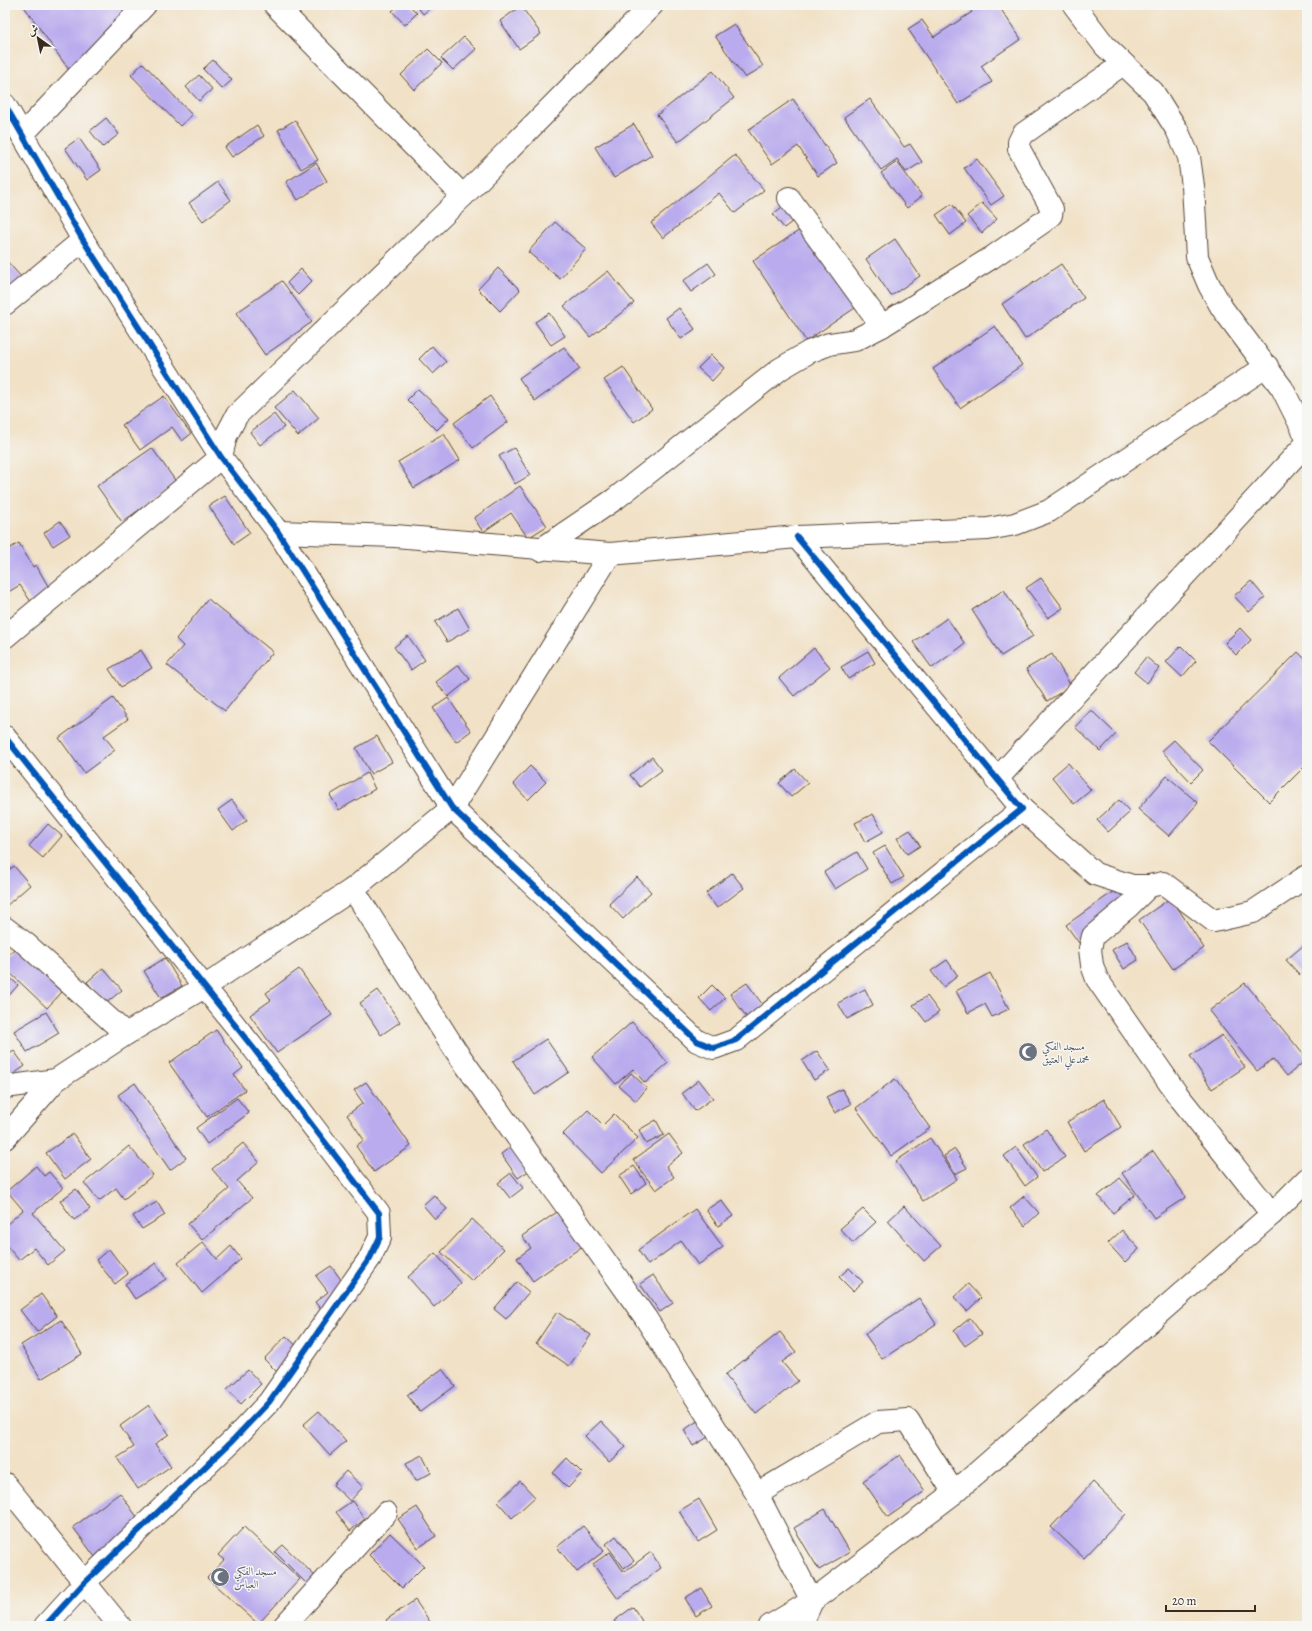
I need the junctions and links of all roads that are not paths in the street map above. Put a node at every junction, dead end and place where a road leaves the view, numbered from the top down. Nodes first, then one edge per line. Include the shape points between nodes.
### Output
1 (145, 5) edge
2 (275, 5) edge
3 (652, 5) edge
4 (1074, 5) edge
5 (1123, 64) junction
6 (5, 105) edge
7 (22, 135) junction
8 (463, 196) junction
9 (789, 198) dead end
10 (83, 240) junction
11 (5, 304) edge
12 (882, 326) junction
13 (1267, 366) junction
14 (1307, 438) edge
15 (1307, 442) edge
16 (221, 457) junction
17 (278, 532) junction
18 (797, 537) junction
19 (540, 550) junction
20 (610, 554) junction
21 (5, 637) edge
22 (5, 737) edge
23 (996, 780) junction
24 (452, 808) junction
25 (1022, 809) junction
26 (1307, 876) edge
27 (1149, 886) junction
28 (353, 889) junction
29 (5, 928) edge
30 (204, 987) junction
31 (126, 1034) junction
32 (56, 1080) junction
33 (5, 1087) edge
34 (5, 1138) edge
35 (1307, 1179) edge
36 (1272, 1214) junction
37 (5, 1484) edge
38 (954, 1493) junction
39 (757, 1494) junction
40 (386, 1513) dead end
41 (84, 1583) junction
42 (812, 1601) junction
43 (45, 1626) edge
44 (120, 1626) edge
45 (284, 1626) edge
46 (770, 1626) edge
47 (801, 1626) edge

1 - 7 street
2 - 8 street
3 - 8 street
4 - 5 street via 1105,46
5 - 12 street via 1028,130 1019,142 1019,149 1052,209 1051,215 991,258
5 - 13 street via 1153,92 1177,130 1189,157 1198,257 1222,308
6 - 7 street
7 - 10 street
8 - 16 street via 237,415 226,436
9 - 12 street
10 - 11 street
10 - 16 street
12 - 19 street via 855,340 829,344 809,352 780,369 615,499
13 - 14 street via 1282,388
13 - 18 street via 1049,512 1015,524 988,529
15 - 23 street
16 - 17 street
16 - 21 street
17 - 19 street via 395,536
17 - 24 street
18 - 20 street
18 - 23 street
19 - 20 street
20 - 24 street
22 - 30 street
23 - 25 street
24 - 25 street via 697,1041 714,1048 736,1040
24 - 28 street
25 - 27 street via 1095,874 1132,886
26 - 27 street via 1253,912 1214,921 1163,883
27 - 36 street via 1093,936 1090,949 1097,979 1178,1094
28 - 30 street
28 - 39 street via 456,1051 645,1317
29 - 31 street
30 - 31 street
30 - 41 street via 379,1214 380,1237 370,1258 269,1402
31 - 32 street
32 - 33 street
32 - 34 street
35 - 36 street
36 - 38 street
37 - 41 street
38 - 39 street via 908,1420 896,1420 878,1422
38 - 42 street
39 - 42 street
40 - 45 street
41 - 43 street
41 - 44 street
42 - 46 street
42 - 47 street

